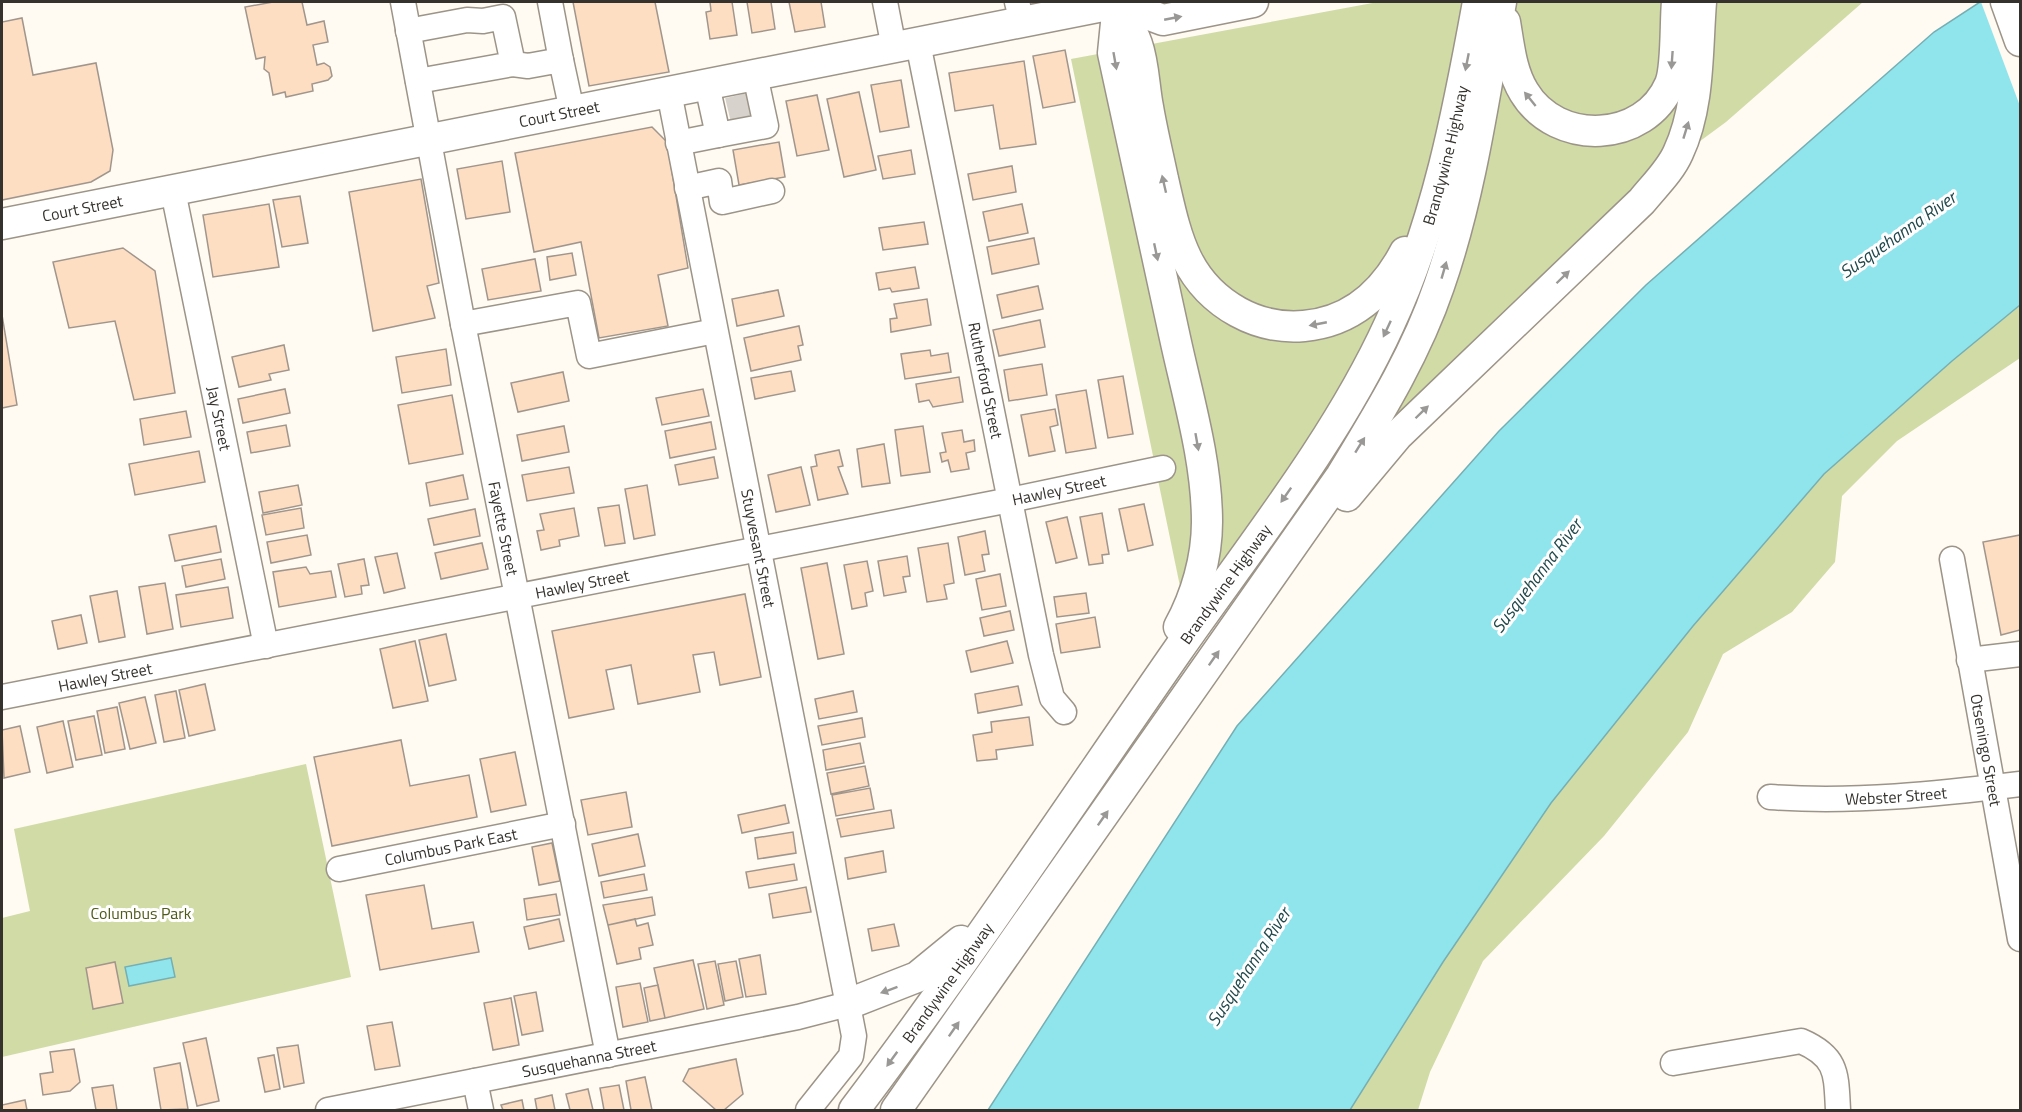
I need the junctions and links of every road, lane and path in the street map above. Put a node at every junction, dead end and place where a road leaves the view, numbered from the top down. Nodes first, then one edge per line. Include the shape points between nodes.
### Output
1 (403, 2) edge
2 (550, 2) edge
3 (890, 2) edge
4 (1119, 2) edge
5 (1253, 2) edge
6 (1490, 2) edge
7 (1677, 2) edge
8 (1701, 2) edge
9 (2006, 2) edge
10 (502, 9) edge
11 (1030, 11) edge
12 (408, 32) junction
13 (2020, 41) edge
14 (906, 45) junction
15 (561, 60) junction
16 (513, 64) junction
17 (418, 81) junction
18 (669, 92) junction
19 (757, 94) junction
20 (1458, 110) junction
21 (572, 111) junction
22 (717, 111) junction
23 (429, 140) junction
24 (678, 143) junction
25 (687, 188) junction
26 (173, 190) junction
27 (772, 192) dead end
28 (2, 224) edge
29 (463, 324) junction
30 (715, 331) junction
31 (1163, 468) dead end
32 (1010, 501) junction
33 (757, 549) junction
34 (1952, 560) dead end
35 (517, 596) junction
36 (1233, 631) junction
37 (266, 646) junction
38 (2020, 654) edge
39 (1970, 660) junction
40 (2, 697) edge
41 (1064, 712) dead end
42 (1118, 736) junction
43 (2020, 784) edge
44 (1992, 787) junction
45 (1770, 797) dead end
46 (563, 824) junction
47 (339, 869) dead end
48 (1025, 869) junction
49 (2020, 939) edge
50 (848, 1004) junction
51 (608, 1055) junction
52 (1673, 1063) dead end
53 (475, 1082) junction
54 (328, 1110) edge
55 (481, 1110) edge
56 (808, 1110) edge
57 (854, 1110) edge
58 (896, 1110) edge
59 (1838, 1110) edge

1 - 12 street, Fayette Street
2 - 15 street
3 - 14 street, Rutherford Street
4 -> 5 main road via 1162,20
4 - 11 main road, Court Street
20 -> 4 main road via 1418,225 1395,270 1378,291 1352,312 1320,324 1294,327 1256,321 1216,300 1184,256 1152,132 1137,45
4 -> 42 main road via 1113,53 1193,420 1206,493 1207,526 1190,606
7 -> 6 main road via 1671,82 1660,103 1632,124 1605,132 1557,122 1524,93
6 -> 20 main road, Brandywine Highway
36 -> 6 main road, Brandywine Highway via 1389,398 1430,312 1466,198
36 -> 8 main road via 1308,547 1398,435 1642,201 1664,175 1678,154 1692,111
9 - 13 main road
10 - 12 street via 483,21 467,20
10 - 16 street
11 - 14 main road, Court Street
12 - 17 street, Fayette Street
14 - 19 main road, Court Street
14 - 32 street, Rutherford Street
15 - 16 street via 528,66
15 - 21 street
16 - 17 street
17 - 23 street, Fayette Street
18 - 21 main road, Court Street
18 - 22 main road, Court Street
18 - 24 street, Stuyvesant Street
19 - 22 main road, Court Street
19 - 22 street via 766,126
20 -> 42 main road, Brandywine Highway via 1440,186 1417,256 1368,368 1303,471
21 - 23 main road, Court Street
22 - 24 street
23 - 26 main road, Court Street
23 - 29 street, Fayette Street
24 - 25 street, Stuyvesant Street
25 - 27 street via 719,181 722,202
25 - 30 street, Stuyvesant Street
26 - 28 main road, Court Street
26 - 37 street, Jay Street
29 - 30 street via 578,303 589,356
29 - 35 street, Fayette Street
30 - 33 street, Stuyvesant Street
31 - 32 street, Hawley Street
32 - 33 street, Hawley Street
32 - 41 street, Rutherford Street via 1041,656 1052,698
33 - 35 street, Hawley Street
33 - 50 street, Stuyvesant Street
34 - 39 street, Otseningo Street
35 - 37 street, Hawley Street
35 - 46 street, Fayette Street
58 -> 36 main road, Brandywine Highway
37 - 40 street, Hawley Street
38 - 39 street
39 - 44 street, Otseningo Street
42 - 48 main road, Brandywine Highway
43 - 44 street, Webster Street
44 - 45 street, Webster Street via 1857,799
44 - 49 street, Otseningo Street
46 - 47 street, Columbus Park East
46 - 51 street, Fayette Street
48 -> 50 main road via 985,916 932,967 900,986
48 -> 57 main road, Brandywine Highway
50 - 51 street, Susquehanna Street
50 - 56 street, Stuyvesant Street via 855,1040 853,1051
51 - 53 street, Susquehanna Street
52 - 59 street via 1801,1041 1820,1049 1836,1070
53 - 54 street, Susquehanna Street
53 - 55 street

